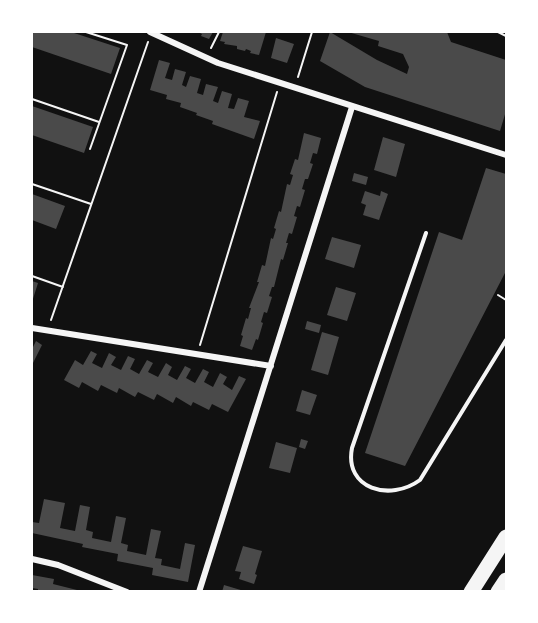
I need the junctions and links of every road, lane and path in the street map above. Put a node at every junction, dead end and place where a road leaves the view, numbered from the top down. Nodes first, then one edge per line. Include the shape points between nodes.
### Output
1 (86, 32) edge
2 (150, 32) edge
3 (219, 32) edge
4 (312, 32) edge
5 (498, 32) edge
6 (507, 36) edge
7 (207, 58) junction
8 (279, 83) junction
9 (294, 88) junction
10 (32, 99) edge
11 (352, 107) junction
12 (99, 122) junction
13 (90, 149) dead end
14 (507, 155) edge
15 (32, 184) edge
16 (92, 204) junction
17 (426, 232) dead end
18 (32, 276) edge
19 (63, 287) junction
20 (498, 295) dead end
21 (507, 300) edge
22 (32, 328) edge
23 (47, 331) junction
24 (507, 340) edge
25 (197, 353) junction
26 (272, 366) junction
27 (507, 537) edge
28 (32, 559) edge
29 (507, 580) edge
30 (113, 589) edge
31 (127, 591) edge
32 (199, 591) edge
33 (471, 591) edge
34 (498, 591) edge

1 - 12 path via 127,45
2 - 7 street
2 - 16 path
3 - 7 path
4 - 9 path
5 - 6 path
7 - 8 street
8 - 9 street
8 - 25 path
9 - 11 street
10 - 12 path
11 - 14 street
11 - 26 street
12 - 13 path
15 - 16 path
16 - 19 path
17 - 24 lane via 352,448 351,463 356,474 368,485 387,492 420,480
18 - 19 path
19 - 23 path
20 - 21 path
22 - 23 street
23 - 25 street
25 - 26 street
26 - 32 street
27 - 33 highway
28 - 30 street via 58,565
29 - 34 highway
30 - 31 street

